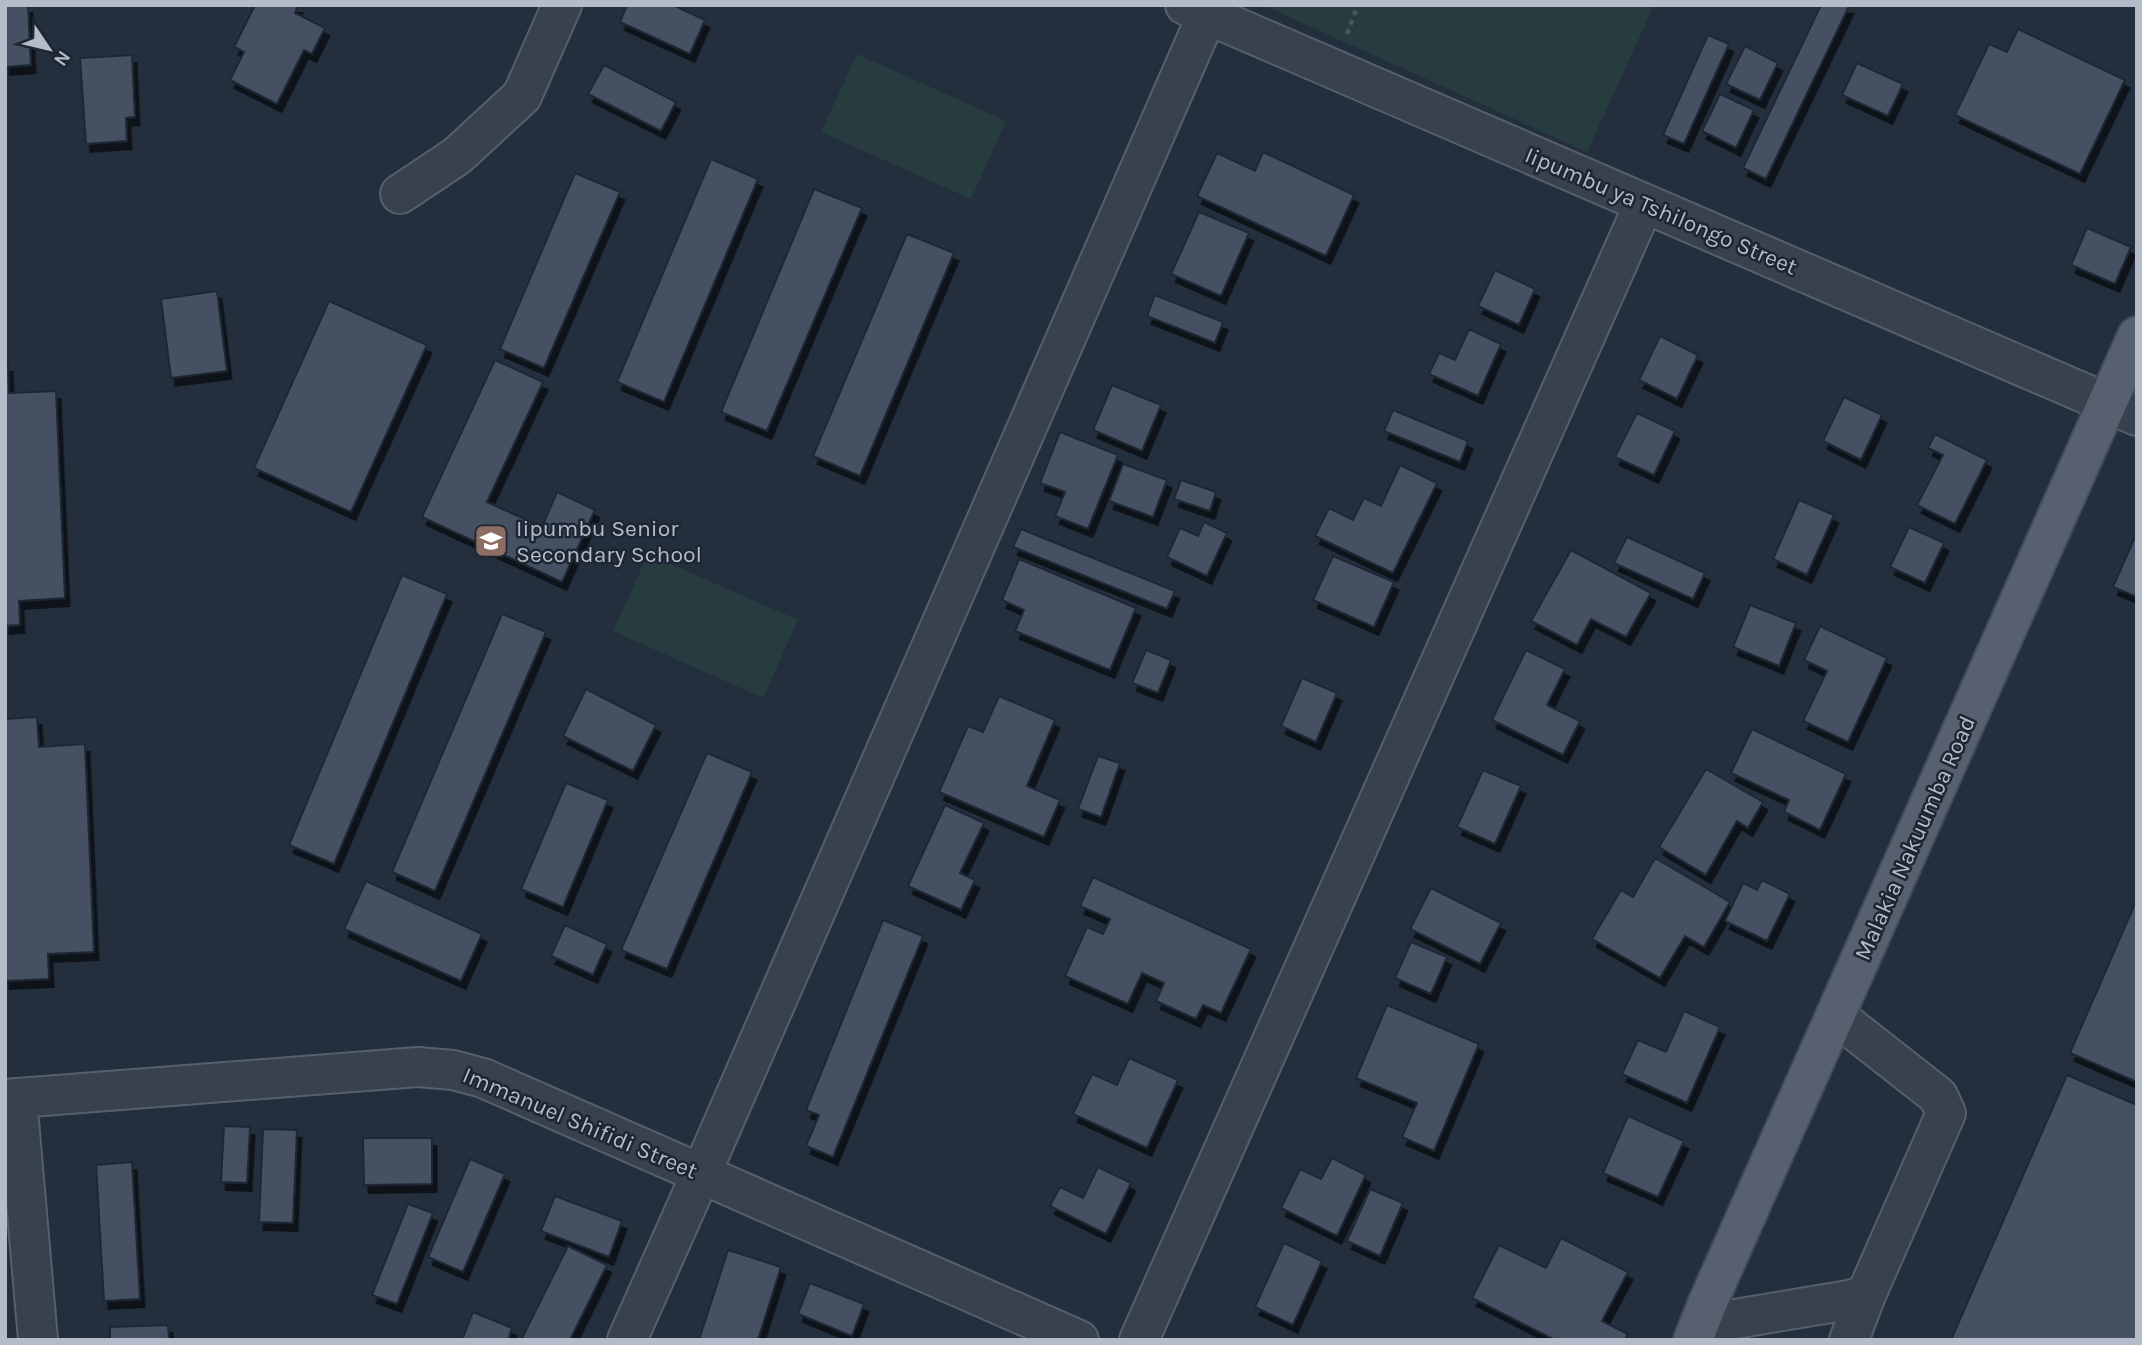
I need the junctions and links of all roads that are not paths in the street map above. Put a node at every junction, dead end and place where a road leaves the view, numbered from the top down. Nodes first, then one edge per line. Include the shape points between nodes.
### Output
1 (562, 5) edge
2 (1196, 10) edge
3 (400, 194) dead end
4 (1644, 204) junction
5 (2137, 336) edge
6 (2122, 410) edge
7 (1836, 1016) junction
8 (11, 1099) edge
9 (701, 1174) junction
10 (1866, 1295) junction
11 (1696, 1332) edge
12 (38, 1340) edge
13 (627, 1340) edge
14 (1079, 1340) edge
15 (1139, 1340) edge
16 (1849, 1340) edge

1 - 3 street via 522,96 457,156
2 - 4 street, Iipumbu ya Tshilongo Street
2 - 9 street
4 - 6 street, Iipumbu ya Tshilongo Street
4 - 15 street
5 - 6 main road, Malakia Nakuumba Road
6 - 7 main road, Malakia Nakuumba Road
7 - 10 street via 1938,1096 1946,1112
7 - 11 main road, Malakia Nakuumba Road
8 - 9 street, Immanuel Shifidi Street via 418,1067 453,1070 483,1078
8 - 12 street
9 - 13 street
9 - 14 street, Immanuel Shifidi Street
10 - 11 street
10 - 16 street

